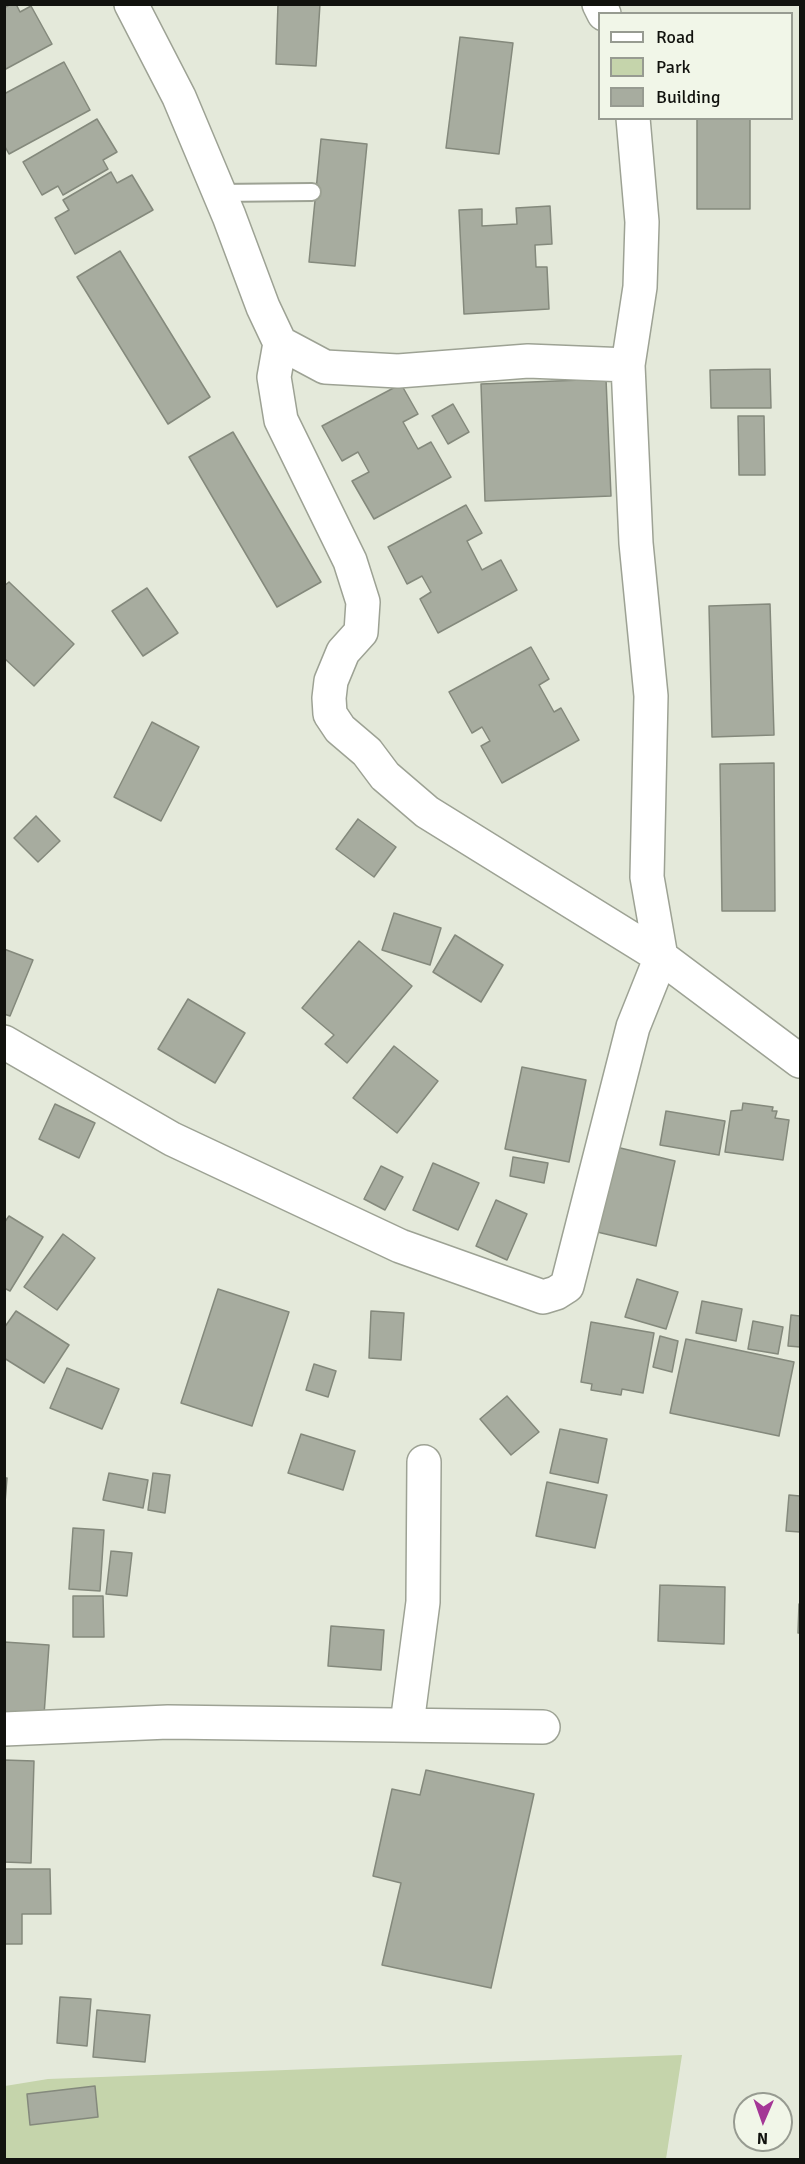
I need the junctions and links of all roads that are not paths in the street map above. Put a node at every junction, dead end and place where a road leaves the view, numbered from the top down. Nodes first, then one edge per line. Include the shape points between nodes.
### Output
1 (131, 4) edge
2 (633, 120) edge
3 (312, 192) dead end
4 (219, 193) junction
5 (280, 343) junction
6 (628, 365) junction
7 (661, 957) junction
8 (4, 1042) edge
9 (801, 1061) edge
10 (424, 1462) dead end
11 (407, 1724) junction
12 (543, 1728) dead end
13 (4, 1730) edge

1 - 4 street via 178,97
2 - 6 street via 642,222 640,287
3 - 4 lane
4 - 5 street
5 - 6 street via 325,367 398,371 528,361
5 - 7 street via 274,377 281,420 350,561 363,602 361,632 343,652 331,681 330,714 385,776 428,812
6 - 7 street via 636,543 651,696 647,877
7 - 8 street via 633,1027 567,1286 543,1297 400,1246 172,1139
7 - 9 street
10 - 11 street via 423,1602
11 - 12 street
11 - 13 street via 168,1722

